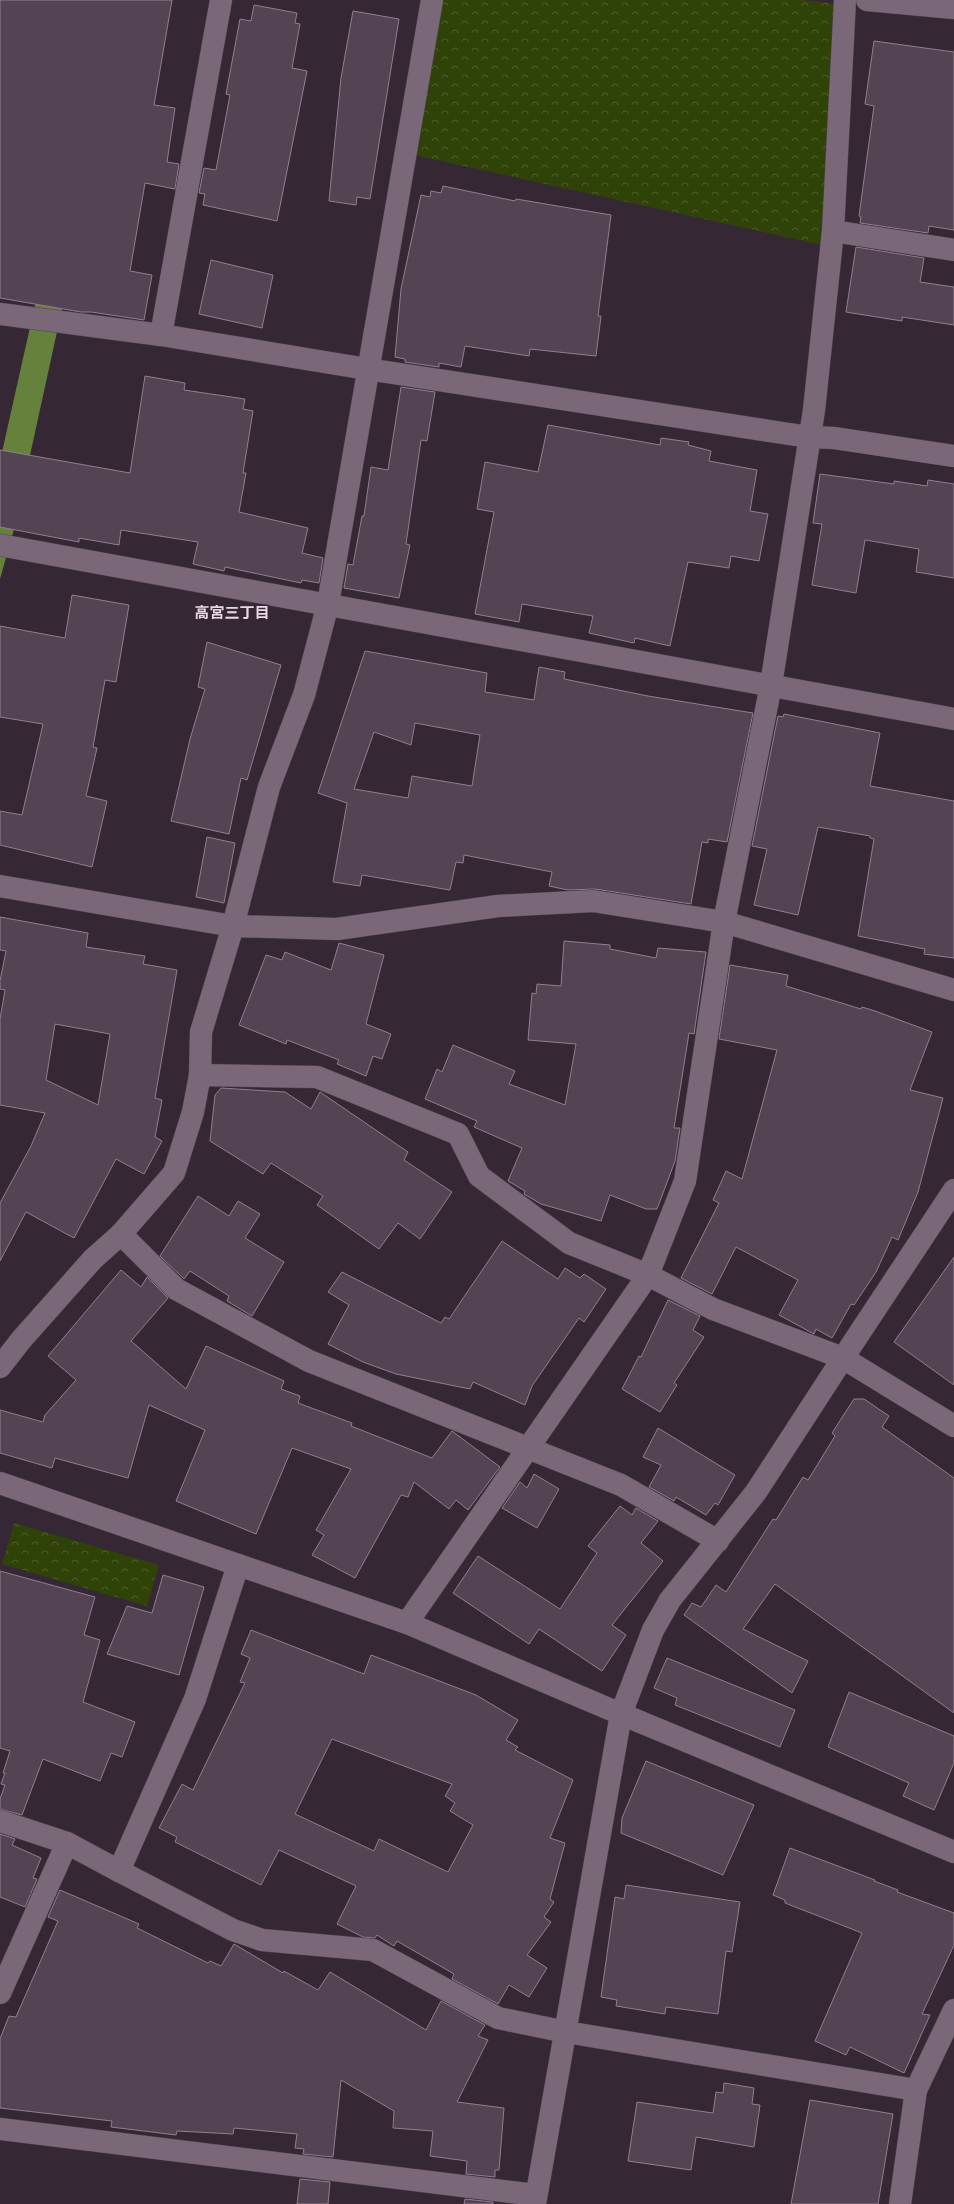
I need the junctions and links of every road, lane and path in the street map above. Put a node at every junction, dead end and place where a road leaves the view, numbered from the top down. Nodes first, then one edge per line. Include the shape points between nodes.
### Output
1 (221, 0) edge
2 (432, 0) edge
3 (845, 0) edge
4 (867, 0) edge
5 (954, 8) edge
6 (832, 231) junction
7 (954, 250) edge
8 (0, 314) edge
9 (161, 335) junction
10 (367, 369) junction
11 (808, 437) junction
12 (954, 456) edge
13 (4, 546) edge
14 (328, 604) junction
15 (771, 685) junction
16 (954, 719) edge
17 (0, 886) edge
18 (724, 922) junction
19 (233, 926) junction
20 (954, 990) edge
21 (200, 1075) junction
22 (954, 1190) edge
23 (122, 1234) junction
24 (648, 1275) junction
25 (843, 1358) junction
26 (0, 1367) edge
27 (954, 1426) edge
28 (528, 1447) junction
29 (0, 1483) edge
30 (718, 1541) junction
31 (238, 1565) junction
32 (407, 1623) junction
33 (621, 1714) junction
34 (0, 1821) edge
35 (67, 1843) junction
36 (954, 1852) edge
37 (120, 1871) junction
38 (0, 1994) edge
39 (954, 2010) edge
40 (566, 2032) junction
41 (916, 2090) junction
42 (0, 2128) edge
43 (535, 2199) edge
44 (900, 2204) edge

1 - 9 street
2 - 10 street
3 - 6 street
4 - 5 street
6 - 7 street
6 - 11 street via 814,410
8 - 9 street
9 - 10 street
10 - 11 street
10 - 14 street
11 - 12 street via 834,438
11 - 15 street
13 - 14 street
14 - 15 street
14 - 19 street via 304,695 269,787
15 - 16 street
15 - 18 street
17 - 19 street
18 - 19 street via 593,901 498,906 337,929
18 - 20 street
18 - 24 street via 685,1181
19 - 21 street via 201,1032
21 - 23 street via 193,1112 174,1173
21 - 24 street via 317,1077 458,1134 479,1176 569,1243
22 - 25 street
23 - 26 street via 93,1258 20,1340
23 - 28 street via 176,1289 309,1361
24 - 25 street via 713,1309
24 - 28 street
25 - 27 street
25 - 30 street via 756,1492
28 - 30 street via 621,1485
28 - 32 street
29 - 31 street
30 - 33 street via 670,1600 653,1630
31 - 32 street
31 - 37 street via 195,1699
32 - 33 street
33 - 36 street
33 - 40 street
34 - 35 street
35 - 37 street
35 - 38 street
37 - 40 street via 233,1930 262,1940 373,1950 498,2018
39 - 41 street
40 - 41 street
40 - 43 street
41 - 44 street
42 - 43 street

